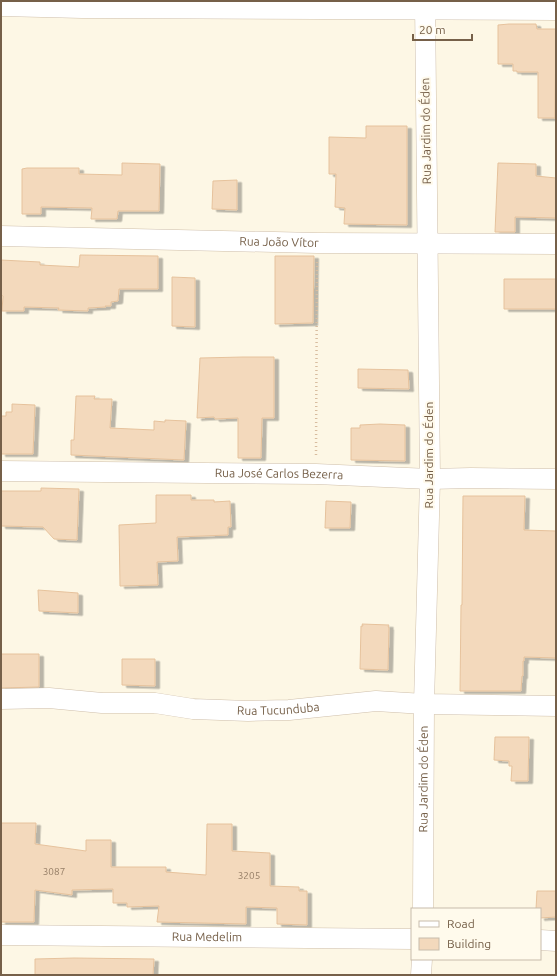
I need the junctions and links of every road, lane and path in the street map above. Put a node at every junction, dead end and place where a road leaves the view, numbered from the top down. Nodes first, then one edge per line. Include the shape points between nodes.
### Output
1 (424, 5) edge
2 (1, 6) edge
3 (556, 10) edge
4 (1, 236) edge
5 (317, 242) junction
6 (427, 244) junction
7 (556, 244) edge
8 (1, 471) edge
9 (316, 474) junction
10 (556, 479) edge
11 (430, 480) junction
12 (1, 699) edge
13 (424, 704) junction
14 (556, 706) edge
15 (422, 908) edge
16 (1, 935) edge
17 (411, 939) edge
18 (541, 940) edge
19 (556, 941) edge
20 (422, 960) edge
21 (421, 975) edge

1 - 2 street via 82,8
1 - 3 street
1 - 6 street, Rua Jardim do Éden
4 - 5 street, Rua João Vítor
5 - 6 street, Rua João Vítor
5 - 9 path
6 - 7 street, Rua João Vítor
6 - 11 street, Rua Jardim do Éden
8 - 9 street, Rua José Carlos Bezerra
9 - 11 street, Rua José Carlos Bezerra
10 - 11 street, Rua José Carlos Bezerra
11 - 13 street, Rua Jardim do Éden
12 - 13 street, Rua Tucunduba via 50,698 102,703 155,703 193,709 248,711 289,710 376,701
13 - 14 street, Rua Tucunduba
13 - 15 street, Rua Jardim do Éden
16 - 17 street, Rua Medelim
18 - 19 street
20 - 21 street

